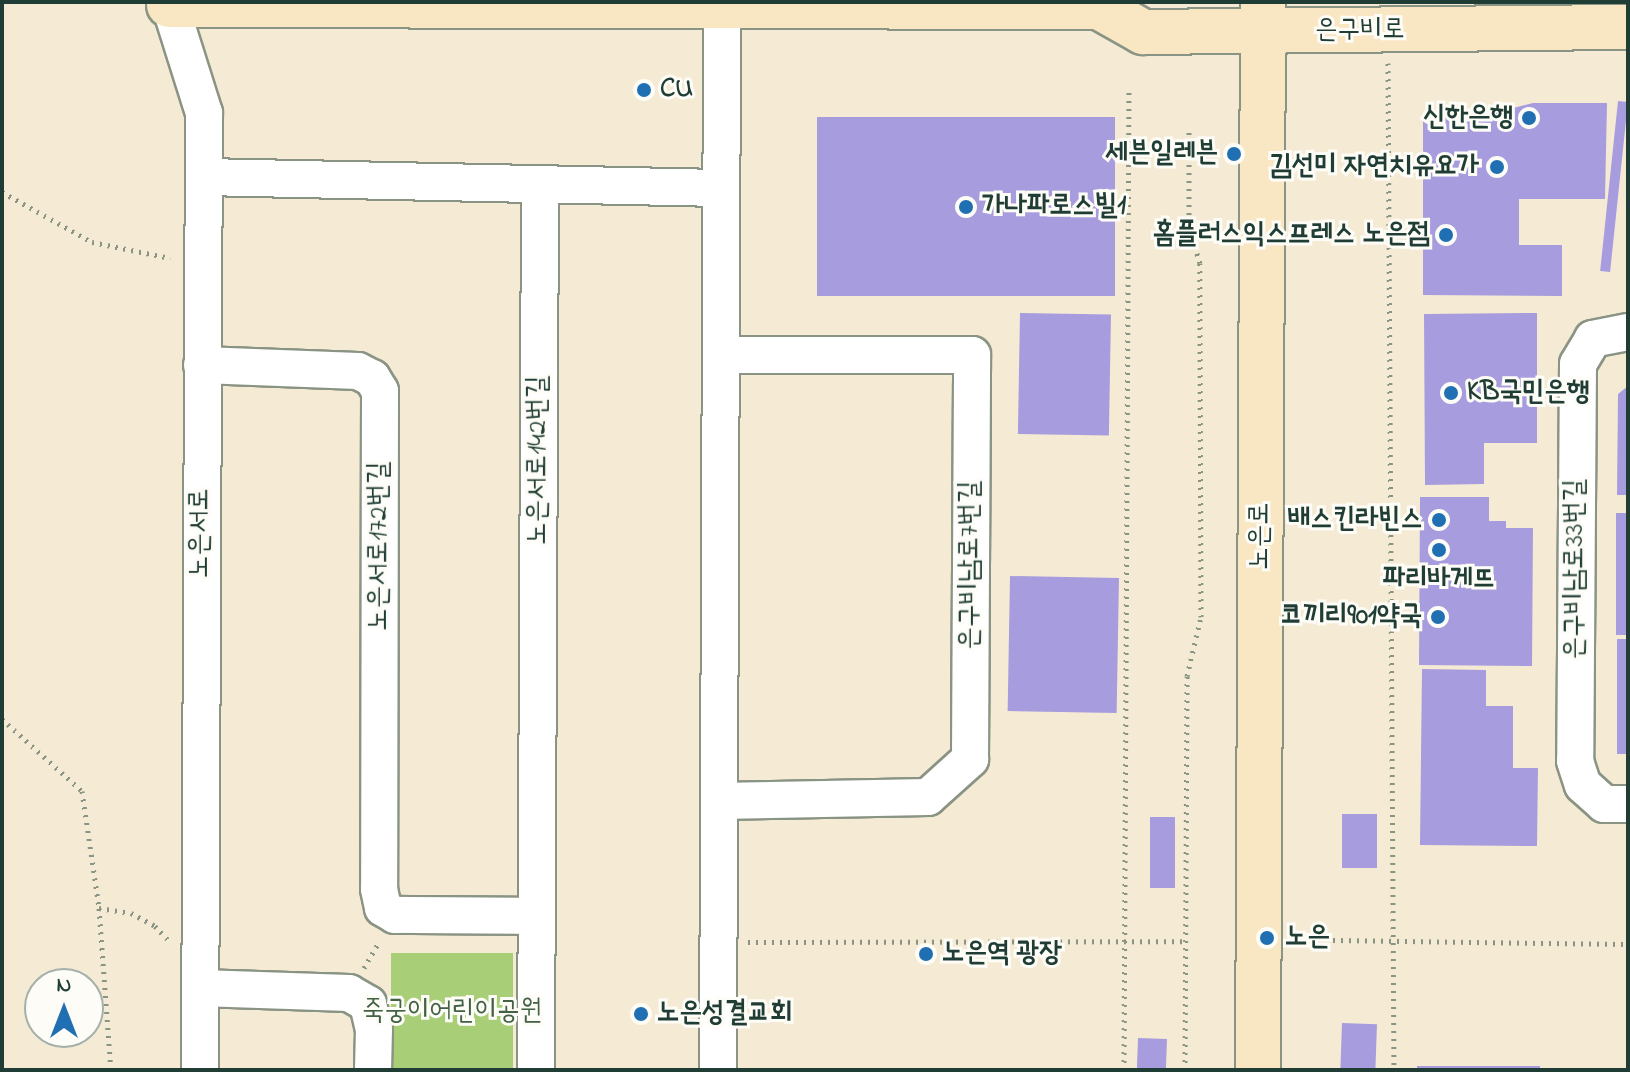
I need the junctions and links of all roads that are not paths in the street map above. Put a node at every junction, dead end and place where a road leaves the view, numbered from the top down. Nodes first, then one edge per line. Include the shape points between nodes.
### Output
1 (169, 4) edge
2 (1105, 4) edge
3 (722, 6) junction
4 (1263, 16) edge
5 (1628, 27) edge
6 (204, 177) junction
7 (540, 186) junction
8 (721, 188) junction
9 (1628, 332) edge
10 (721, 355) junction
11 (202, 365) junction
12 (719, 801) junction
13 (1628, 804) edge
14 (536, 916) junction
15 (201, 974) junction
16 (200, 1070) edge
17 (373, 1070) edge
18 (536, 1070) edge
19 (718, 1070) edge
20 (1258, 1070) edge

1 - 3 street, 은구비로
1 - 6 street, 노은서로 via 204,113
2 - 3 street, 은구비로
2 - 4 street, 은구비로 via 1143,32
3 - 8 street
4 - 5 street, 은구비로 via 1388,31
4 - 20 street, 노은로
6 - 7 street
6 - 11 street, 노은서로
7 - 8 street
7 - 14 street, 노은서로142번길
8 - 10 street
9 - 13 street, 은구비남로33번길 via 1593,339 1578,364 1575,761 1583,785 1604,804
10 - 12 street
10 - 12 street, 은구비남로7번길 via 972,355 972,371 970,759 928,797
11 - 14 street, 노은서로172번길 via 358,371 372,378 380,391 387,902
11 - 15 street, 노은서로
12 - 19 street
14 - 18 street, 노은서로142번길
15 - 16 street, 노은서로
15 - 17 street via 358,998 374,1029

